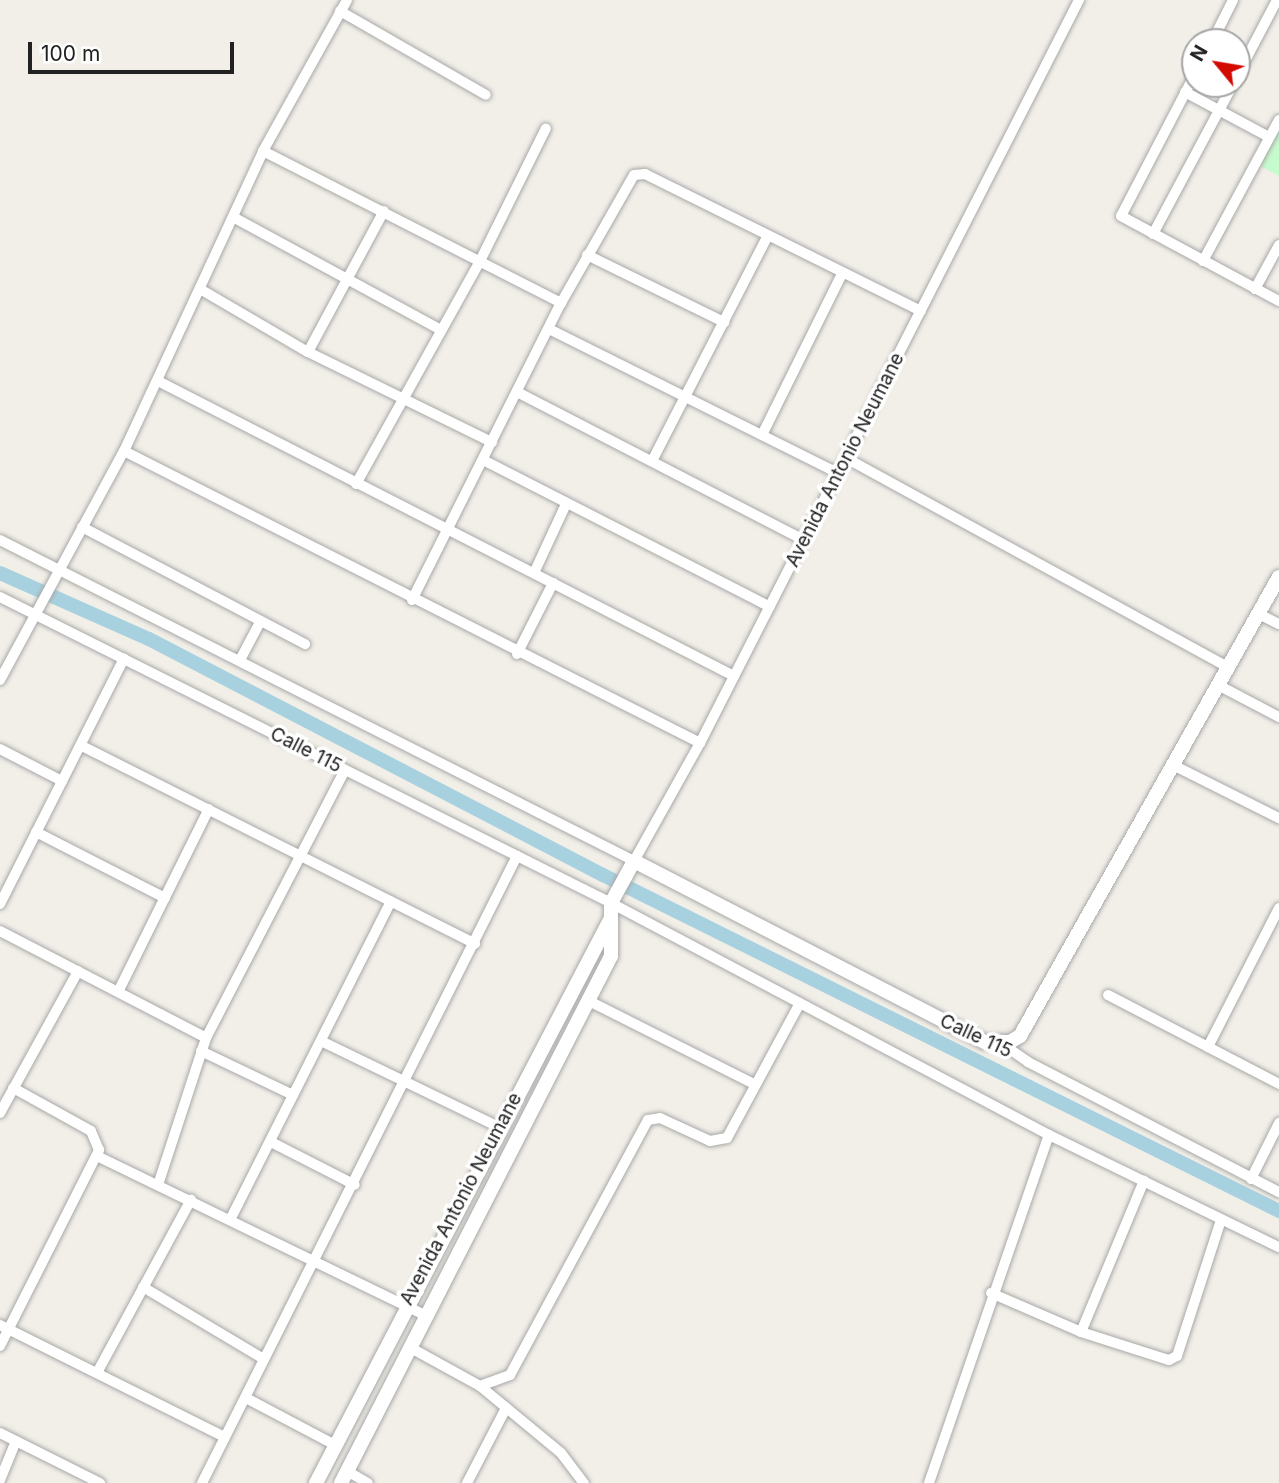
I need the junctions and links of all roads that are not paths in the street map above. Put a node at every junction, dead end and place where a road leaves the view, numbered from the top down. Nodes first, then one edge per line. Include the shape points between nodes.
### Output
1 (346, 0) edge
2 (1079, 0) edge
3 (1233, 0) edge
4 (1277, 0) edge
5 (340, 11) junction
6 (1219, 28) edge
7 (1251, 49) edge
8 (486, 95) dead end
9 (1182, 98) edge
10 (1196, 98) edge
11 (1225, 98) edge
12 (1219, 110) junction
13 (1279, 120) edge
14 (546, 128) dead end
15 (1269, 137) junction
16 (263, 151) junction
17 (384, 211) junction
18 (233, 217) junction
19 (1153, 234) junction
20 (767, 237) junction
21 (1279, 245) edge
22 (587, 255) junction
23 (480, 261) junction
24 (1203, 261) junction
25 (842, 274) junction
26 (346, 278) junction
27 (200, 289) junction
28 (1255, 289) junction
29 (1279, 302) edge
30 (561, 303) junction
31 (921, 311) junction
32 (724, 322) junction
33 (549, 329) junction
34 (440, 330) junction
35 (307, 352) junction
36 (158, 382) junction
37 (519, 393) junction
38 (688, 396) junction
39 (401, 400) junction
40 (762, 433) junction
41 (492, 442) junction
42 (124, 451) junction
43 (846, 458) junction
44 (483, 460) junction
45 (652, 461) junction
46 (838, 473) junction
47 (356, 484) junction
48 (566, 504) junction
49 (82, 527) junction
50 (448, 533) junction
51 (0, 540) edge
52 (804, 540) junction
53 (58, 573) junction
54 (534, 573) junction
55 (1279, 577) edge
56 (553, 583) junction
57 (0, 597) edge
58 (412, 600) junction
59 (770, 607) junction
60 (36, 614) junction
61 (1259, 614) junction
62 (260, 622) junction
63 (1279, 624) edge
64 (305, 644) dead end
65 (517, 654) junction
66 (124, 659) junction
67 (240, 660) junction
68 (1228, 667) junction
69 (734, 676) junction
70 (0, 680) edge
71 (1218, 685) junction
72 (1279, 717) edge
73 (700, 743) junction
74 (82, 746) junction
75 (0, 749) edge
76 (1171, 764) junction
77 (345, 770) junction
78 (62, 781) junction
79 (209, 809) junction
80 (1279, 818) edge
81 (36, 832) junction
82 (300, 854) junction
83 (517, 856) junction
84 (633, 864) junction
85 (165, 898) junction
86 (391, 901) junction
87 (0, 904) edge
88 (612, 907) junction
89 (1279, 908) edge
90 (0, 931) edge
91 (475, 944) junction
92 (78, 971) junction
93 (119, 990) junction
94 (1108, 995) dead end
95 (589, 1001) junction
96 (800, 1003) junction
97 (206, 1038) junction
98 (321, 1041) junction
99 (1001, 1043) junction
100 (1208, 1046) junction
101 (201, 1051) junction
102 (406, 1082) junction
103 (754, 1084) junction
104 (1279, 1084) edge
105 (13, 1088) junction
106 (293, 1095) junction
107 (0, 1113) edge
108 (1279, 1123) edge
109 (499, 1127) junction
110 (1049, 1135) junction
111 (271, 1142) junction
112 (99, 1157) junction
113 (1251, 1179) junction
114 (1144, 1181) junction
115 (158, 1185) junction
116 (355, 1185) junction
117 (1279, 1192) edge
118 (191, 1200) junction
119 (230, 1220) junction
120 (1222, 1220) junction
121 (1279, 1247) edge
122 (314, 1264) junction
123 (143, 1287) junction
124 (991, 1293) junction
125 (404, 1307) junction
126 (428, 1317) junction
127 (4, 1328) edge
128 (1081, 1332) junction
129 (0, 1346) edge
130 (411, 1348) junction
131 (264, 1359) junction
132 (98, 1371) junction
133 (480, 1386) junction
134 (246, 1398) junction
135 (506, 1408) junction
136 (0, 1433) edge
137 (225, 1437) junction
138 (16, 1441) junction
139 (335, 1445) junction
140 (344, 1477) edge
141 (0, 1480) edge
142 (100, 1483) edge
143 (202, 1483) edge
144 (316, 1483) edge
145 (368, 1483) edge
146 (467, 1483) edge
147 (584, 1483) edge
148 (929, 1483) edge

1 - 5 street
2 - 31 street, Avenida Antonio Neumane
3 - 6 street
4 - 7 street
5 - 8 street
5 - 16 street
9 - 19 street via 1121,216
10 - 12 street
11 - 12 street
12 - 15 street
12 - 19 street
13 - 15 street
14 - 23 street
15 - 24 street
16 - 17 street
16 - 18 street
17 - 23 street
17 - 26 street
18 - 26 street
18 - 27 street
19 - 24 street
20 - 22 street via 645,174 634,175
20 - 25 street
20 - 32 street
21 - 28 street
22 - 30 street
22 - 32 street
23 - 30 street
23 - 34 street
24 - 28 street
25 - 31 street
25 - 40 street
26 - 34 street
26 - 35 street
27 - 35 street
27 - 36 street
28 - 29 street
30 - 33 street
31 - 43 street, Avenida Antonio Neumane
32 - 38 street
33 - 37 street
33 - 38 street
34 - 39 street
35 - 39 street
36 - 42 street
36 - 47 street
37 - 41 street
37 - 45 street
38 - 40 street
38 - 45 street
39 - 41 street
39 - 47 street
40 - 46 street
41 - 44 street
42 - 49 street
42 - 58 street
43 - 46 street, Avenida Antonio Neumane
43 - 68 street
44 - 48 street
44 - 50 street
45 - 52 street
46 - 52 street, Avenida Antonio Neumane
47 - 50 street
48 - 54 street
48 - 59 street
49 - 53 street
49 - 62 street
50 - 54 street
50 - 58 street
51 - 53 street
52 - 59 street, Avenida Antonio Neumane
53 - 60 street
53 - 67 street
54 - 56 street
55 - 61 street
56 - 65 street
56 - 69 street
57 - 60 street, Calle 115
58 - 65 street
59 - 69 street, Avenida Antonio Neumane
60 - 66 street, Calle 115
60 - 70 street
61 - 63 street
61 - 68 street
62 - 64 street
62 - 67 street
65 - 73 street
66 - 74 street
66 - 77 street, Calle 115
67 - 84 street
68 - 71 street
69 - 73 street, Avenida Antonio Neumane
71 - 72 street
71 - 76 street
73 - 84 street, Avenida Antonio Neumane
74 - 78 street
74 - 79 street
75 - 78 street
76 - 80 street
76 - 99 street via 1020,1036
77 - 82 street
77 - 83 street, Calle 115
78 - 81 street
79 - 82 street
79 - 85 street
81 - 85 street
81 - 87 street
82 - 86 street
82 - 97 street
83 - 88 street, Calle 115
83 - 91 street
84 - 88 street, Avenida Antonio Neumane
84 - 99 street, Calle 115 via 985,1042
85 - 93 street
86 - 91 street
86 - 98 street
88 - 95 street, Avenida Antonio Neumane via 611,956
88 - 96 street, Calle 115
88 - 109 street, Avenida Antonio Neumane
89 - 100 street
90 - 92 street
91 - 102 street
92 - 93 street
92 - 105 street
93 - 97 street
94 - 100 street
95 - 103 street
95 - 126 street, Avenida Antonio Neumane
96 - 103 street
96 - 110 street, Calle 115
97 - 101 street
98 - 102 street
98 - 106 street
99 - 113 street, Calle 115 via 1028,1062
100 - 104 street
101 - 106 street
101 - 115 street
102 - 109 street
102 - 116 street
103 - 133 street via 735,1128 721,1141 710,1141 660,1118 648,1120 515,1368 505,1379
105 - 107 street
105 - 112 street via 91,1131
106 - 111 street
108 - 113 street
109 - 125 street, Avenida Antonio Neumane
110 - 114 street, Calle 115
110 - 124 street
111 - 116 street
111 - 119 street
112 - 115 street
112 - 127 street
113 - 117 street, Calle 115
114 - 120 street, Calle 115
114 - 128 street
115 - 118 street
116 - 122 street
118 - 119 street
118 - 123 street
119 - 122 street
120 - 121 street, Calle 115
120 - 128 street via 1177,1356 1162,1361
122 - 125 street
122 - 131 street
123 - 131 street
123 - 132 street
124 - 128 street
124 - 148 street
125 - 126 street
125 - 139 street, Avenida Antonio Neumane
126 - 130 street, Avenida Antonio Neumane
127 - 129 street
127 - 132 street
130 - 133 street
130 - 140 street, Avenida Antonio Neumane
131 - 134 street
132 - 137 street
133 - 135 street
134 - 137 street
134 - 139 street
135 - 146 street
135 - 147 street via 561,1454
136 - 138 street
137 - 143 street
138 - 141 street
138 - 142 street
139 - 144 street, Avenida Antonio Neumane
140 - 145 street

